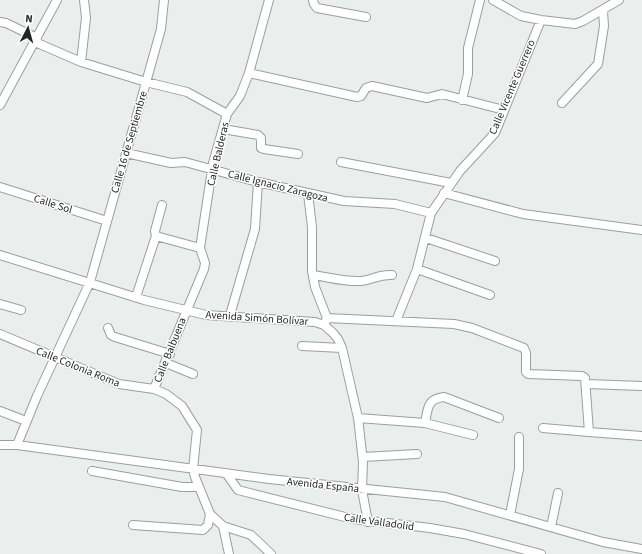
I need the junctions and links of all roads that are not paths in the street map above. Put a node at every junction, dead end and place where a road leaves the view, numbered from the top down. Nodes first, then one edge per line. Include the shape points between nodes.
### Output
1 (57, 0) edge
2 (84, 0) edge
3 (164, 0) edge
4 (269, 0) edge
5 (314, 0) edge
6 (480, 0) edge
7 (493, 0) edge
8 (615, 1) edge
9 (603, 10) junction
10 (366, 17) dead end
11 (541, 20) junction
12 (0, 22) edge
13 (36, 40) junction
14 (81, 62) junction
15 (249, 73) junction
16 (146, 82) junction
17 (462, 100) junction
18 (562, 104) dead end
19 (0, 105) edge
20 (504, 110) junction
21 (227, 114) junction
22 (223, 129) junction
23 (126, 153) junction
24 (298, 154) dead end
25 (341, 162) dead end
26 (213, 170) junction
27 (258, 182) junction
28 (451, 183) junction
29 (0, 187) edge
30 (444, 193) junction
31 (308, 194) junction
32 (162, 205) dead end
33 (432, 213) junction
34 (107, 221) junction
35 (642, 230) edge
36 (156, 236) junction
37 (426, 238) junction
38 (200, 248) junction
39 (0, 255) edge
40 (495, 261) dead end
41 (417, 269) junction
42 (313, 275) junction
43 (392, 275) dead end
44 (90, 282) junction
45 (490, 295) dead end
46 (136, 297) junction
47 (0, 304) edge
48 (21, 310) dead end
49 (186, 310) junction
50 (230, 315) junction
51 (325, 321) junction
52 (396, 321) junction
53 (108, 328) dead end
54 (0, 334) edge
55 (302, 346) dead end
56 (342, 348) junction
57 (170, 354) junction
58 (54, 358) junction
59 (166, 363) junction
60 (193, 374) dead end
61 (587, 384) junction
62 (642, 386) edge
63 (154, 390) junction
64 (0, 411) edge
65 (358, 418) junction
66 (499, 418) dead end
67 (26, 421) junction
68 (426, 423) junction
69 (543, 428) dead end
70 (589, 432) junction
71 (473, 435) dead end
72 (642, 436) edge
73 (519, 437) dead end
74 (17, 444) junction
75 (0, 445) edge
76 (417, 454) dead end
77 (363, 457) junction
78 (193, 469) junction
79 (92, 471) dead end
80 (226, 473) junction
81 (199, 487) junction
82 (362, 490) junction
83 (558, 493) dead end
84 (210, 514) junction
85 (510, 515) junction
86 (368, 522) junction
87 (133, 525) dead end
88 (223, 526) junction
89 (551, 527) junction
90 (642, 549) edge
91 (230, 554) edge
92 (271, 554) edge
93 (541, 554) edge

1 - 13 street
2 - 14 street via 86,18
3 - 16 street, Calle 16 de Septiembre via 161,29
4 - 15 street, Calle Balderas
5 - 10 street via 317,8
6 - 17 street via 468,48 468,74
7 - 11 street via 514,13
8 - 9 street
9 - 11 street via 578,24
9 - 18 street via 604,26 598,64
11 - 20 street, Calle Vicente Guerrero
12 - 13 street
13 - 14 street
13 - 19 street
14 - 16 street
15 - 17 street via 357,96 361,96 366,88 372,86 428,98 442,94
15 - 21 street, Calle Balderas via 240,96
16 - 21 street via 187,92
16 - 23 street, Calle 16 de Septiembre
17 - 20 street
20 - 28 street, Calle Vicente Guerrero via 490,139
21 - 22 street, Calle Balderas
22 - 24 street via 258,135 261,138 261,148
22 - 26 street, Calle Balderas
23 - 26 street, Calle Ignacio Zaragoza via 171,163 185,162
23 - 34 street, Calle 16 de Septiembre
25 - 28 street
26 - 27 street, Calle Ignacio Zaragoza
26 - 38 street, Calle Balderas
27 - 31 street, Calle Ignacio Zaragoza
27 - 50 street via 255,229
28 - 30 street, Calle Vicente Guerrero
29 - 34 street, Calle Sol
30 - 33 street, Calle Vicente Guerrero
30 - 35 street via 537,217
31 - 33 street, Calle Ignacio Zaragoza via 353,202 395,204
31 - 42 street
32 - 36 street
33 - 37 street, Calle Vicente Guerrero
34 - 44 street, Calle 16 de Septiembre
36 - 38 street
36 - 46 street
37 - 40 street
37 - 41 street, Calle Vicente Guerrero
38 - 49 street, Calle Balderas via 205,263 204,269
39 - 44 street, Avenida Simón Bolívar
41 - 45 street
41 - 52 street, Calle Vicente Guerrero
42 - 43 street via 356,281 382,274
42 - 51 street
44 - 46 street, Avenida Simón Bolívar
44 - 58 street, Calle 16 de Septiembre
46 - 49 street, Avenida Simón Bolívar
47 - 48 street
49 - 50 street, Avenida Simón Bolívar via 206,315
49 - 57 street, Calle Balbuena
50 - 51 street, Avenida Simón Bolívar
51 - 52 street, Avenida Simón Bolívar
51 - 56 street, Avenida Simón Bolívar
52 - 61 street, Avenida Simón Bolívar via 465,326 524,348 528,374 582,376
53 - 57 street via 115,337
54 - 58 street, Calle Colonia Roma
55 - 56 street
56 - 65 street, Avenida Simón Bolívar
57 - 59 street, Calle Balbuena
58 - 63 street, Calle Colonia Roma via 119,384
58 - 67 street, Calle 16 de Septiembre
59 - 60 street
59 - 63 street, Calle Balbuena
61 - 62 street
61 - 70 street
63 - 78 street, Calle Colonia Roma via 174,399 194,423 198,440
64 - 67 street
65 - 68 street
65 - 77 street, Avenida Simón Bolívar
66 - 68 street via 444,397 435,398 430,402
67 - 74 street, Calle 16 de Septiembre
68 - 71 street
69 - 70 street
70 - 72 street
73 - 85 street via 519,469
74 - 75 street, Avenida España
74 - 78 street, Avenida España
76 - 77 street
77 - 82 street, Avenida Simón Bolívar
78 - 80 street, Avenida España
78 - 81 street
79 - 81 street via 182,487
80 - 82 street, Avenida España
80 - 86 street, Calle Valladolid via 238,490
81 - 84 street
82 - 85 street, Avenida España via 445,496
82 - 86 street, Avenida Simón Bolívar
83 - 89 street
84 - 87 street via 208,525 203,530
84 - 88 street
85 - 89 street, Avenida España
86 - 93 street, Calle Valladolid via 464,534
88 - 91 street
88 - 92 street via 251,535
89 - 90 street, Avenida España via 603,542

